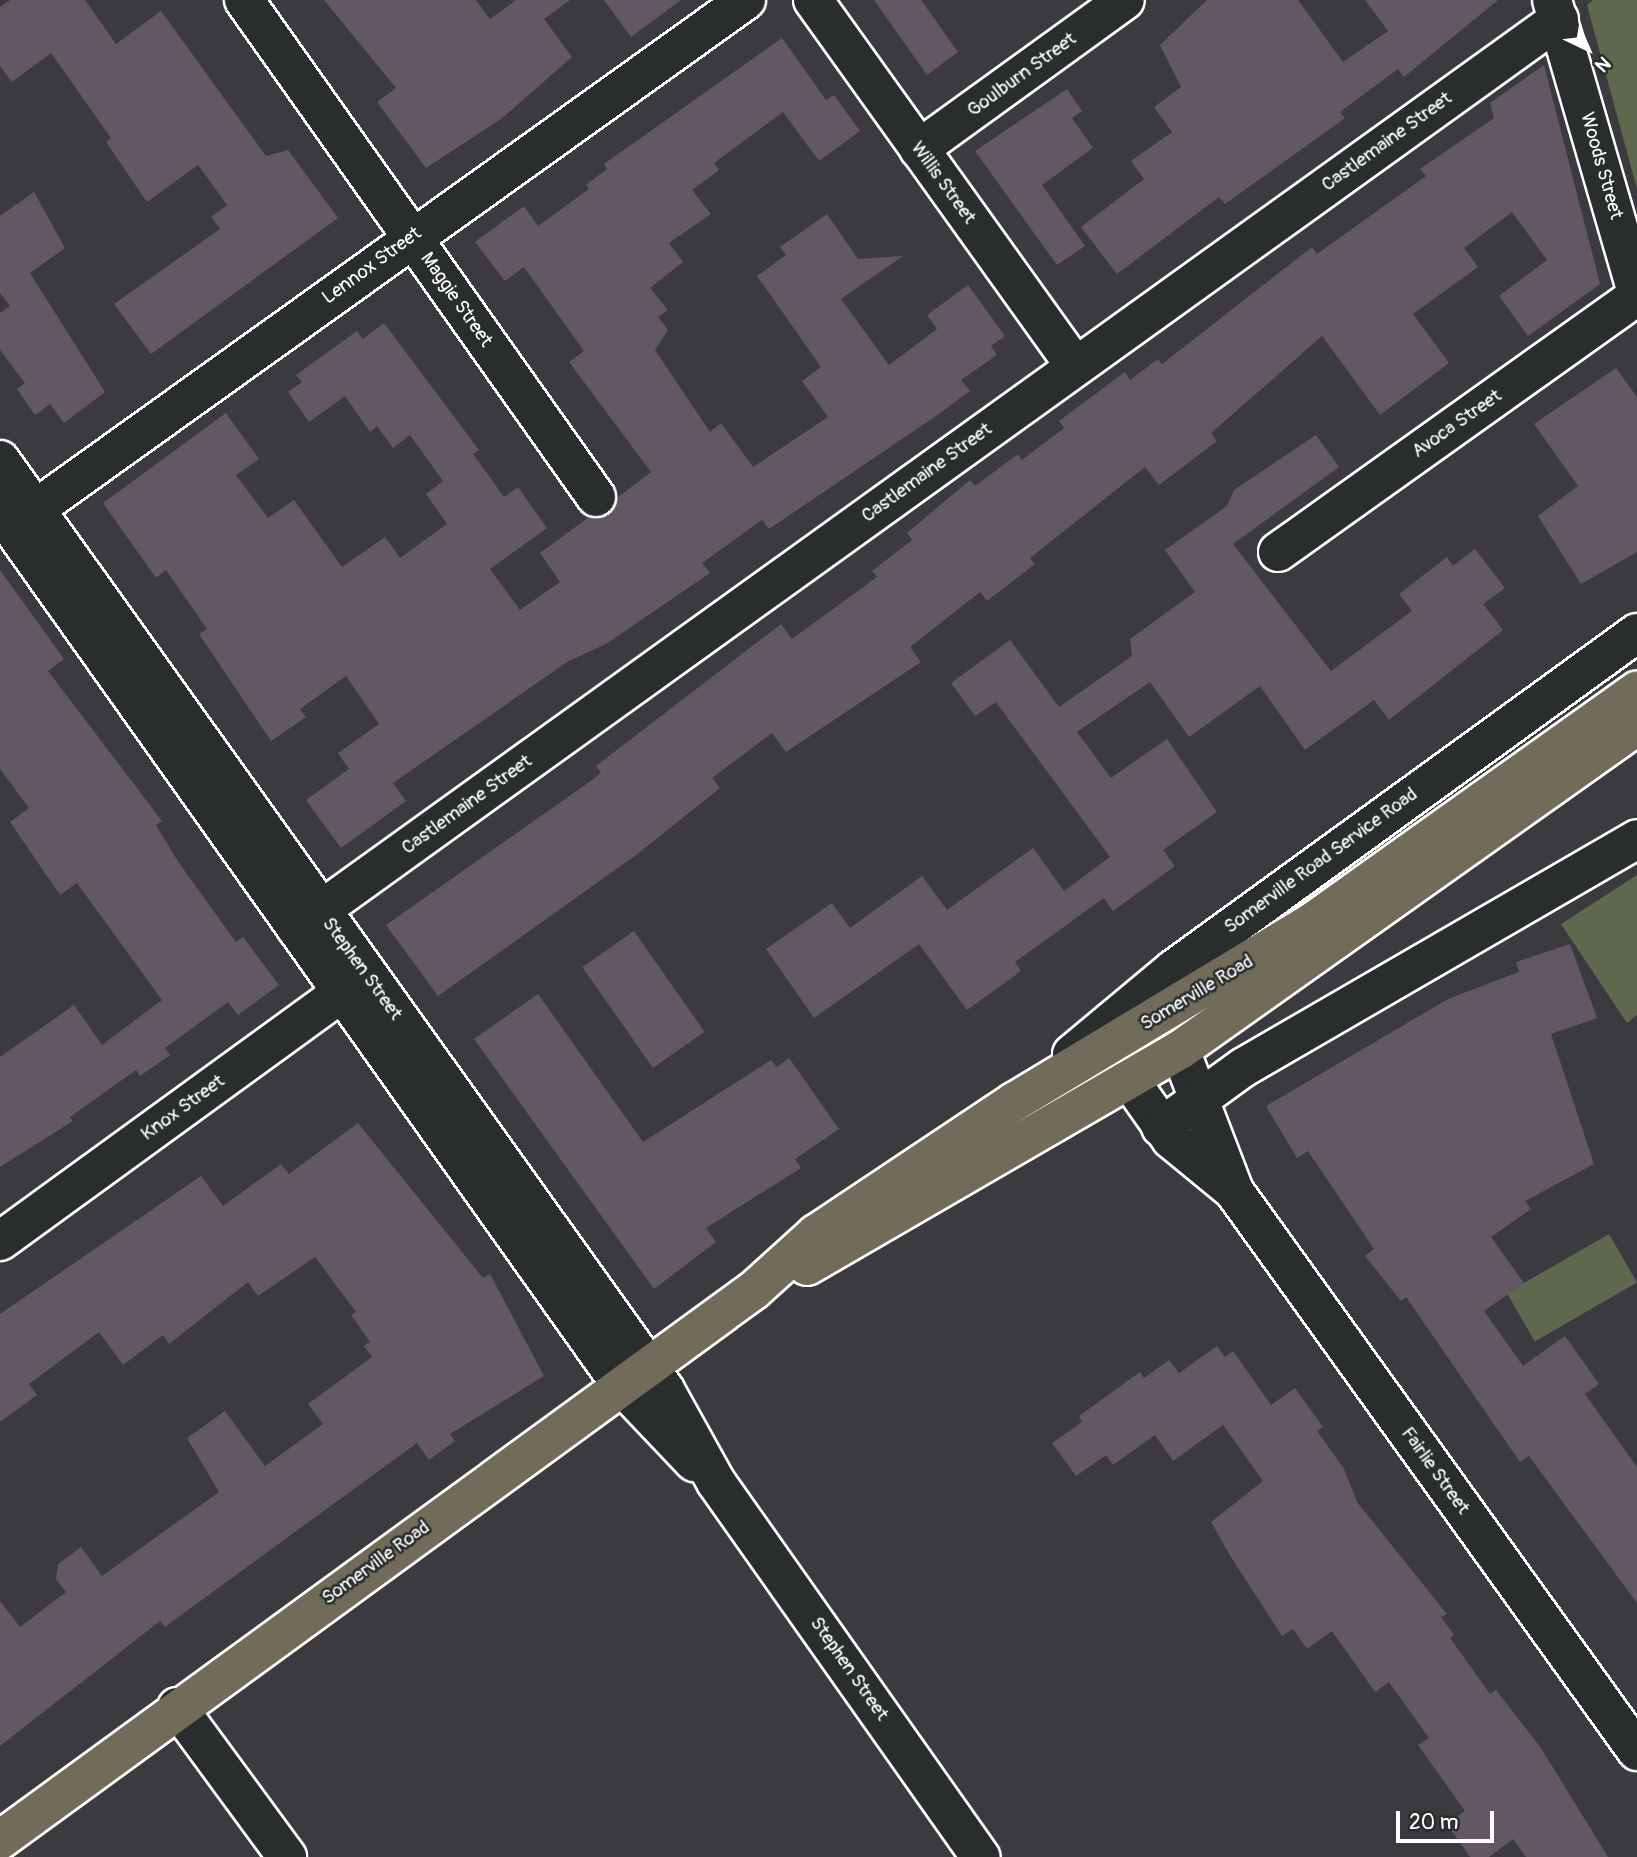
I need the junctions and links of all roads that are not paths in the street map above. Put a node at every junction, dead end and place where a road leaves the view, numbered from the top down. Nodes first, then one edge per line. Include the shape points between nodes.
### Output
1 (244, 0) edge
2 (746, 0) edge
3 (813, 0) edge
4 (1125, 0) edge
5 (1555, 9) edge
6 (919, 149) junction
7 (411, 236) junction
8 (1637, 294) edge
9 (1075, 366) junction
10 (0, 460) edge
11 (596, 497) dead end
12 (12, 520) edge
13 (1278, 552) dead end
14 (1637, 633) edge
15 (1637, 691) edge
16 (1637, 726) edge
17 (1637, 839) edge
18 (308, 920) junction
19 (1174, 969) junction
20 (355, 983) junction
21 (1135, 1030) junction
22 (1181, 1050) junction
23 (1130, 1082) junction
24 (1202, 1098) junction
25 (1014, 1102) junction
26 (1161, 1128) junction
27 (1234, 1191) junction
28 (0, 1241) edge
29 (754, 1290) junction
30 (635, 1376) junction
31 (177, 1707) junction
32 (1637, 1751) edge
33 (0, 1840) edge
34 (287, 1857) edge
35 (981, 1857) edge

1 - 7 street, Maggie Street
2 - 7 street, Lennox Street
3 - 6 street, Willis Street
4 - 6 street, Goulburn Street
5 - 8 street, Woods Street
5 - 9 street, Castlemaine Street
6 - 9 street, Willis Street
7 - 11 street, Maggie Street
7 - 12 street, Lennox Street
8 - 13 street, Avoca Street
9 - 18 street, Castlemaine Street
10 - 12 street, Stephen Street
12 - 18 street, Stephen Street
14 - 19 street, Somerville Road Service Road
15 - 21 main road, Somerville Road via 1323,915
16 - 22 main road, Somerville Road
17 - 24 street
18 - 20 street, Stephen Street
19 - 21 street via 1133,1011
19 - 25 street, Somerville Road Service Road
20 - 28 street, Knox Street
20 - 30 street, Stephen Street
21 - 22 main road
21 - 23 main road
21 - 25 main road, Somerville Road
22 - 23 main road, Somerville Road
22 - 24 street, Fairlie Street
23 - 26 street, Fairlie Street
23 - 29 main road, Somerville Road via 854,1241
24 - 26 street
24 - 27 street, Fairlie Street
25 - 29 main road, Somerville Road via 816,1234
26 - 27 street, Fairlie Street
27 - 32 street, Fairlie Street
29 - 30 main road, Somerville Road
30 - 31 main road, Somerville Road
30 - 35 street, Stephen Street via 716,1482
31 - 33 main road, Somerville Road
31 - 34 street

